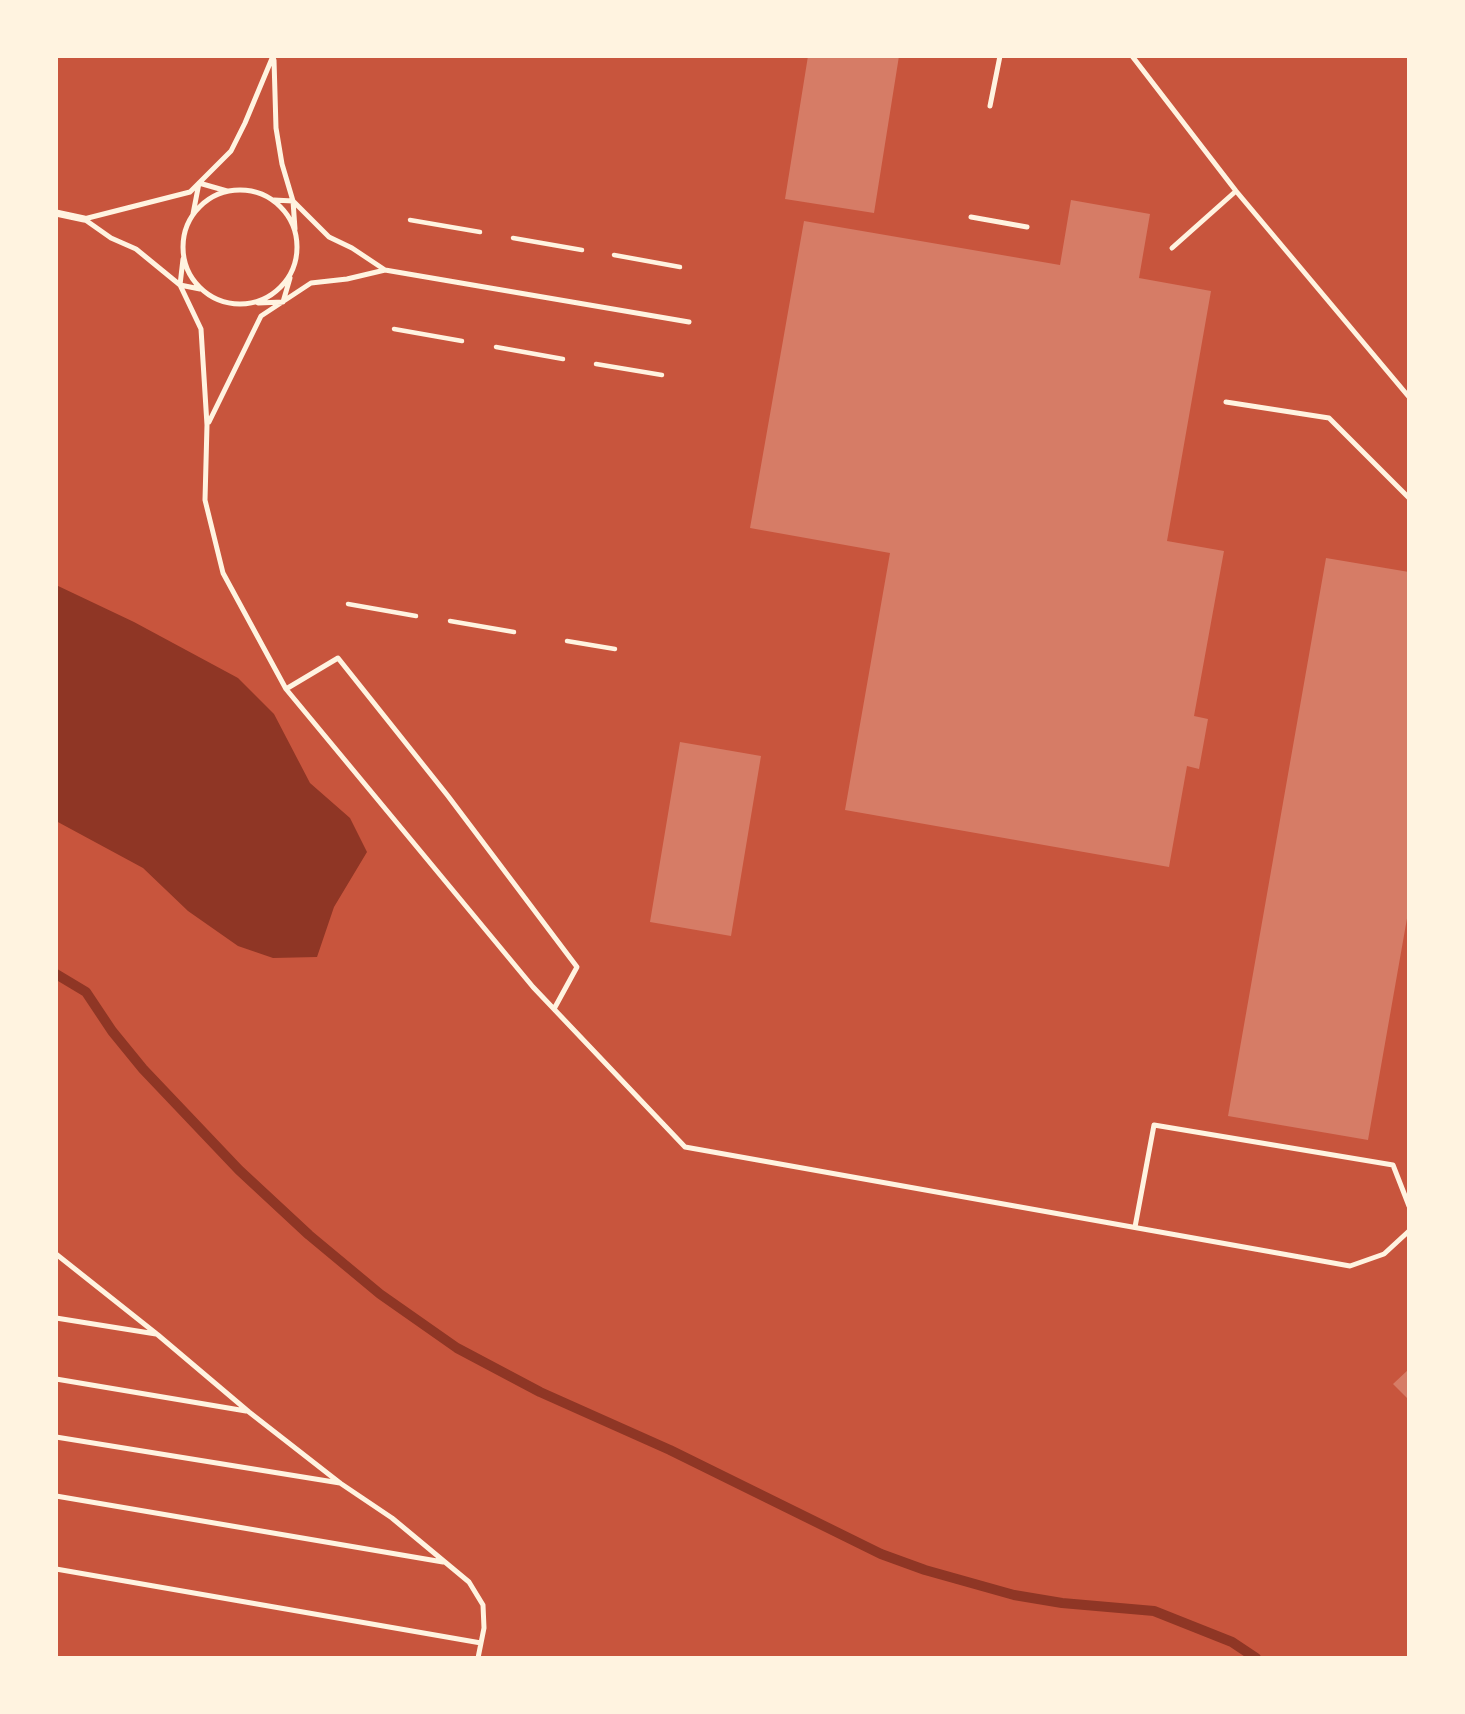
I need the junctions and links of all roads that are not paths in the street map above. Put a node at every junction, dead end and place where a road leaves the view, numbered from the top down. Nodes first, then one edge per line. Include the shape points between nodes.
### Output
1 (274, 56) edge
2 (1000, 56) edge
3 (1132, 56) edge
4 (990, 106) dead end
5 (199, 183) junction
6 (230, 191) junction
7 (1236, 191) junction
8 (273, 200) junction
9 (293, 201) junction
10 (56, 213) edge
11 (192, 216) junction
12 (971, 217) dead end
13 (84, 219) junction
14 (1027, 227) dead end
15 (295, 232) junction
16 (1172, 248) dead end
17 (183, 256) junction
18 (292, 270) junction
19 (385, 270) junction
20 (180, 285) junction
21 (200, 289) junction
22 (283, 302) junction
23 (251, 303) junction
24 (689, 322) dead end
25 (1409, 397) edge
26 (1226, 402) dead end
27 (207, 425) junction
28 (1409, 498) edge
29 (286, 689) junction
30 (554, 1009) junction
31 (1409, 1206) edge
32 (1135, 1227) junction
33 (1409, 1231) edge
34 (56, 1254) edge
35 (56, 1318) edge
36 (158, 1335) junction
37 (56, 1379) edge
38 (249, 1412) junction
39 (56, 1437) edge
40 (340, 1483) junction
41 (56, 1496) edge
42 (445, 1563) junction
43 (56, 1569) edge
44 (481, 1643) junction
45 (478, 1658) edge

1 - 5 lane via 231,151
1 - 9 lane via 276,128
2 - 4 lane
3 - 7 lane
5 - 6 lane
5 - 11 lane
5 - 13 lane via 190,192
6 - 8 lane via 256,192
6 - 11 lane via 202,204
7 - 16 lane
7 - 25 lane
8 - 9 lane
8 - 15 lane
9 - 15 lane
9 - 19 lane via 329,237
10 - 13 street
11 - 17 lane via 183,238
12 - 14 lane
13 - 20 lane via 136,249
15 - 18 lane
17 - 20 lane
17 - 21 lane
18 - 22 lane
18 - 23 lane via 268,297
19 - 22 lane via 311,283
19 - 24 lane
20 - 21 lane
20 - 27 lane via 201,329
21 - 23 lane via 233,304
22 - 23 lane
22 - 27 lane via 261,316
26 - 28 lane via 1329,418
27 - 29 lane via 205,500 223,573
29 - 30 lane
29 - 30 lane via 338,658 577,967
30 - 32 lane via 685,1147
31 - 32 lane via 1393,1165 1154,1125
32 - 33 lane via 1350,1266 1384,1254
34 - 36 lane
35 - 36 lane
36 - 38 lane
37 - 38 lane
38 - 40 lane
39 - 40 lane
40 - 42 lane via 392,1518
41 - 42 lane
42 - 44 lane via 468,1582 482,1605
43 - 44 lane
44 - 45 lane

